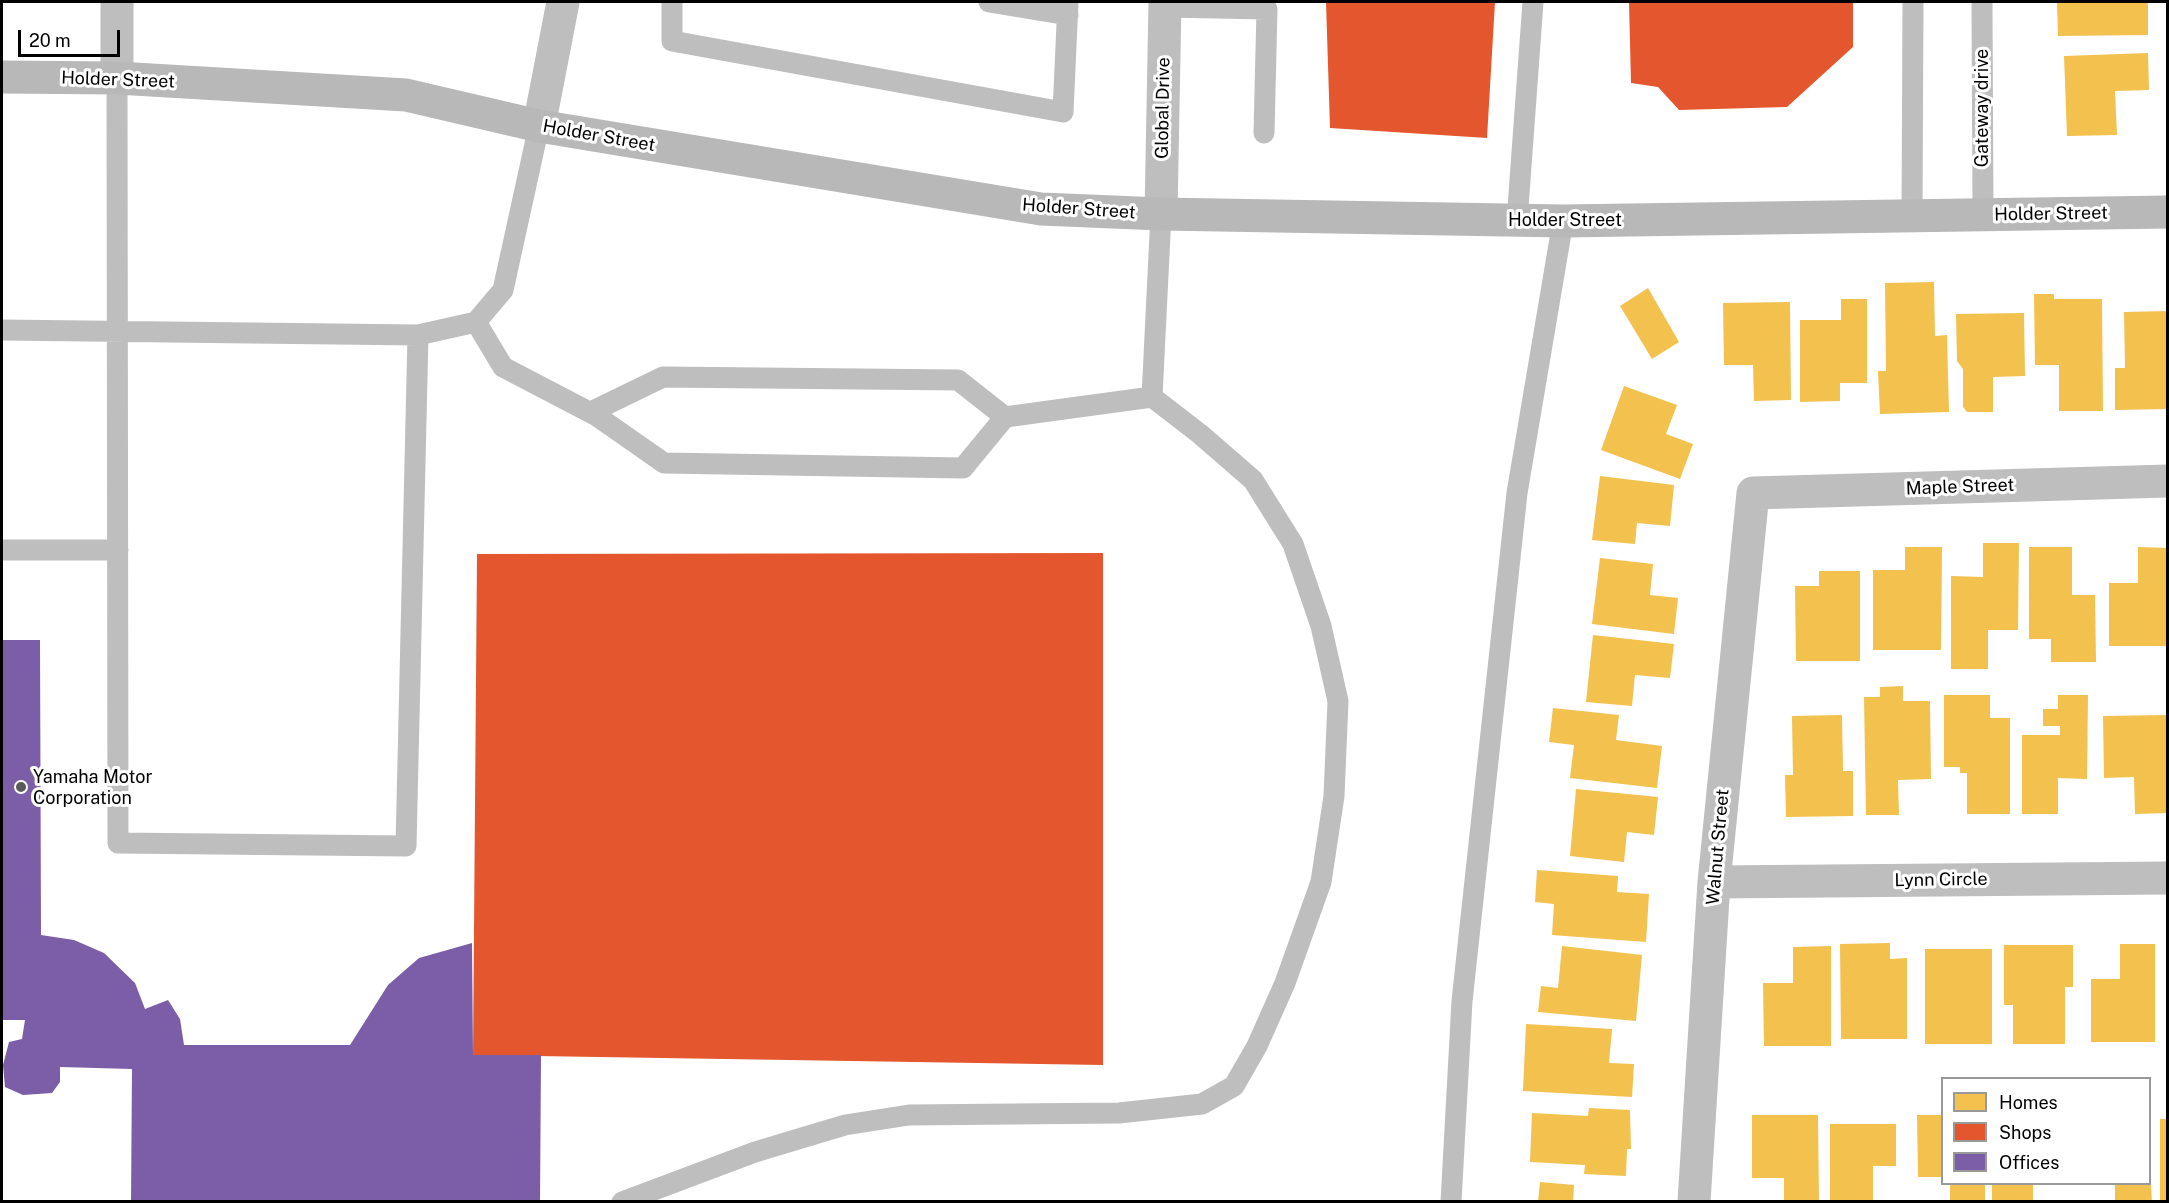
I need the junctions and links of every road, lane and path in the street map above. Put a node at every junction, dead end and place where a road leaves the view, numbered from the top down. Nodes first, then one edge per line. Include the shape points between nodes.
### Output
1 (117, 2) edge
2 (564, 2) edge
3 (672, 2) edge
4 (989, 2) edge
5 (1533, 2) edge
6 (1913, 2) edge
7 (1982, 2) edge
8 (1165, 4) edge
9 (1068, 8) edge
10 (2, 77) edge
11 (117, 78) junction
12 (539, 126) junction
13 (1264, 133) dead end
14 (2168, 212) edge
15 (1161, 214) junction
16 (1983, 215) junction
17 (1912, 216) junction
18 (1517, 221) junction
19 (1563, 221) junction
20 (476, 322) junction
21 (2, 330) edge
22 (118, 330) junction
23 (418, 336) junction
24 (1152, 397) junction
25 (595, 415) junction
26 (1005, 417) junction
27 (2168, 481) edge
28 (1753, 493) joint
29 (2, 550) edge
30 (118, 550) junction
31 (2168, 878) edge
32 (1714, 882) junction
33 (622, 1202) edge
34 (1451, 1202) edge
35 (1694, 1202) edge

1 - 11 street
2 - 12 street
3 - 9 lane via 672,41 1063,112
4 - 9 lane
5 - 18 lane
6 - 17 lane
7 - 16 lane, Gateway drive
8 - 13 lane via 1267,9
8 - 15 street, Global Drive
10 - 11 street, Holder Street
11 - 12 street, Holder Street via 406,95
11 - 22 lane
12 - 15 street, Holder Street via 1041,209
12 - 20 lane via 506,284
14 - 16 street, Holder Street
15 - 18 street, Holder Street
15 - 24 lane
16 - 17 street, Holder Street
17 - 19 street, Holder Street
18 - 19 street, Holder Street
19 - 34 lane via 1517,493 1462,1001
20 - 23 lane
20 - 25 lane via 503,367
21 - 22 lane
22 - 23 lane
22 - 30 lane
23 - 30 lane via 406,846 118,843
24 - 26 lane
24 - 33 lane via 1253,480 1293,544 1321,626 1338,702 1334,796 1321,882 1285,982 1257,1046 1234,1086 1202,1104 1119,1113 909,1115 845,1125 755,1152
25 - 26 lane via 591,412 663,377 958,380
25 - 26 lane via 664,463 963,468
27 - 28 street, Maple Street
28 - 32 street, Walnut Street
29 - 30 lane
31 - 32 street, Lynn Circle
32 - 35 street, Walnut Street

